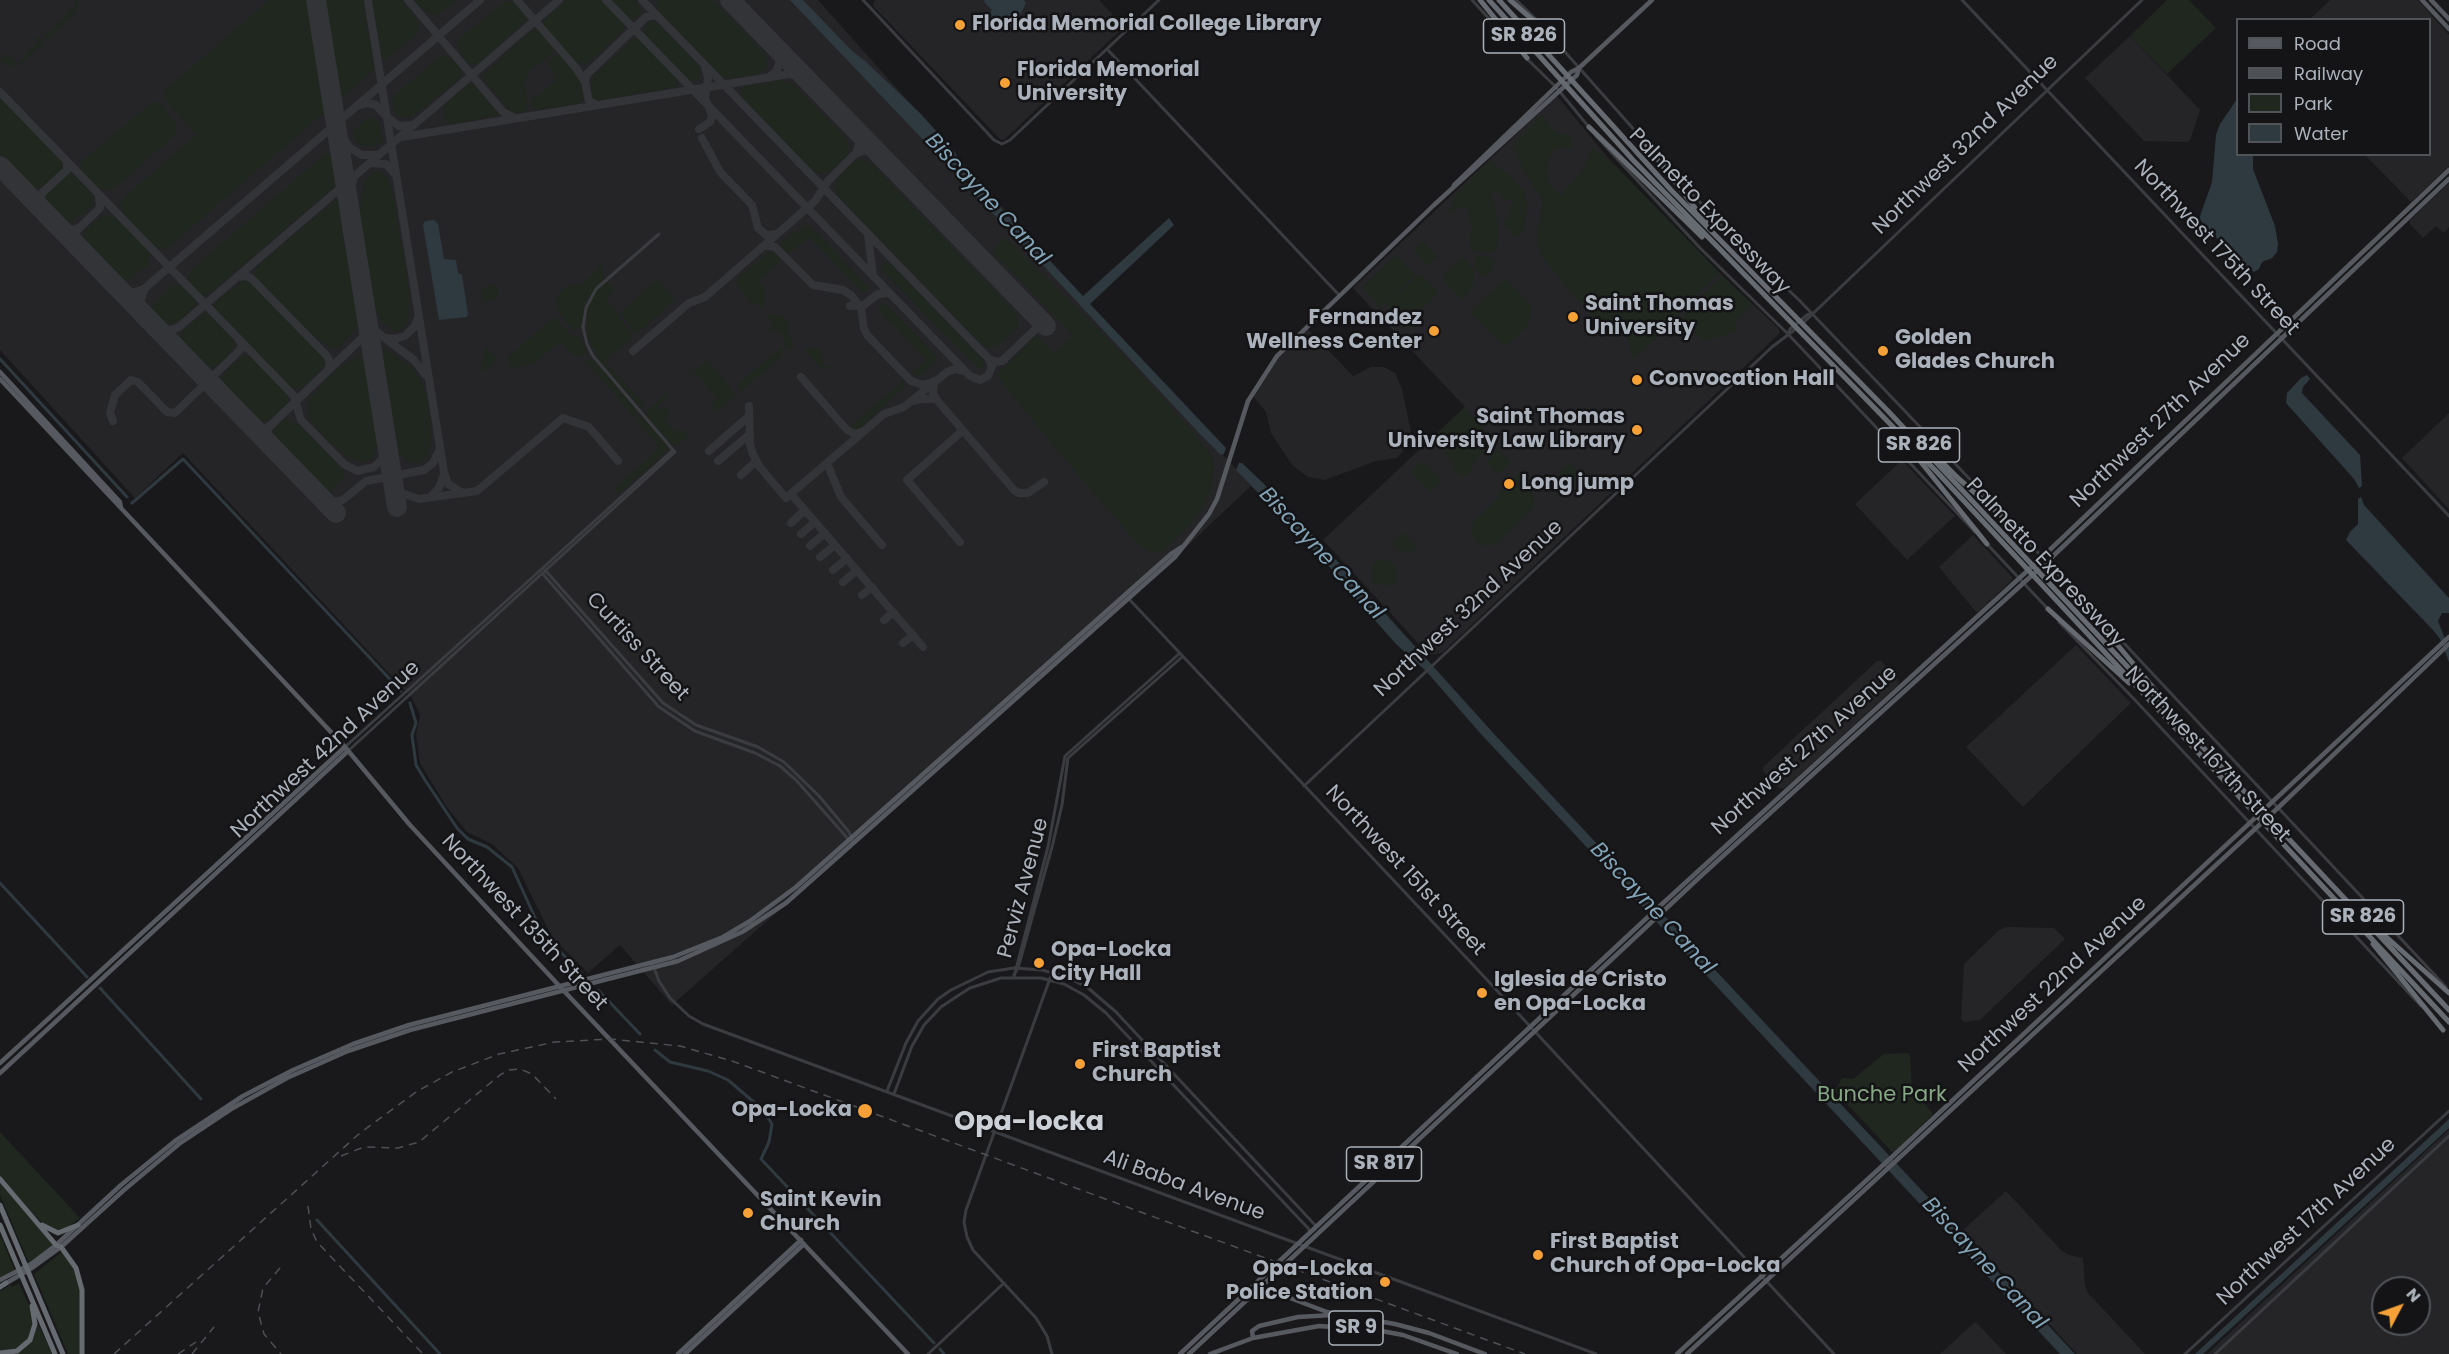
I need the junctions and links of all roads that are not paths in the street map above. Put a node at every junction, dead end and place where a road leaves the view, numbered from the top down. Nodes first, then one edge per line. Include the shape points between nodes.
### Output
1 (862, 0) edge
2 (1159, 0) edge
3 (1472, 0) edge
4 (1480, 0) edge
5 (1489, 0) edge
6 (1499, 0) edge
7 (1509, 0) edge
8 (1516, 0) edge
9 (1652, 0) edge
10 (1962, 0) edge
11 (2142, 0) edge
12 (2422, 0) edge
13 (2431, 0) edge
14 (2438, 8) junction
15 (2430, 9) junction
16 (2449, 19) edge
17 (2449, 29) edge
18 (1550, 35) junction
19 (1107, 49) junction
20 (1527, 58) junction
21 (1579, 68) junction
22 (1560, 71) junction
23 (1575, 88) junction
24 (1558, 89) junction
25 (2047, 90) junction
26 (1589, 127) junction
27 (1638, 134) junction
28 (2449, 170) edge
29 (2449, 179) edge
30 (2408, 209) junction
31 (2398, 218) junction
32 (2405, 221) junction
33 (2396, 229) junction
34 (659, 234) dead end
35 (1718, 238) junction
36 (1722, 252) junction
37 (1339, 295) junction
38 (1812, 313) junction
39 (1791, 316) junction
40 (1807, 332) junction
41 (1788, 334) junction
42 (2277, 334) junction
43 (2281, 339) junction
44 (0, 372) edge
45 (4, 381) edge
46 (1888, 411) junction
47 (2186, 421) junction
48 (2190, 425) junction
49 (1903, 438) junction
50 (674, 451) junction
51 (2151, 453) junction
52 (2148, 466) junction
53 (2114, 489) junction
54 (2105, 497) junction
55 (618, 498) junction
56 (2111, 501) junction
57 (622, 502) junction
58 (2101, 509) junction
59 (2449, 516) edge
60 (2013, 526) junction
61 (1987, 544) junction
62 (2042, 558) junction
63 (2025, 562) junction
64 (2046, 562) junction
65 (541, 569) junction
66 (545, 573) junction
67 (2040, 578) junction
68 (2021, 580) junction
69 (2070, 588) junction
70 (1126, 597) junction
71 (2048, 609) junction
72 (474, 629) junction
73 (478, 634) junction
74 (2449, 637) edge
75 (2449, 644) edge
76 (1182, 655) junction
77 (408, 690) junction
78 (411, 694) junction
79 (2149, 700) junction
80 (1872, 711) junction
81 (1877, 716) junction
82 (2176, 718) junction
83 (688, 721) junction
84 (685, 726) junction
85 (347, 749) junction
86 (787, 771) junction
87 (797, 772) junction
88 (1304, 786) junction
89 (1779, 796) junction
90 (2272, 802) junction
91 (2277, 808) junction
92 (1760, 822) junction
93 (2250, 823) junction
94 (2255, 828) junction
95 (253, 831) junction
96 (257, 836) junction
97 (852, 840) junction
98 (2349, 901) junction
99 (169, 908) junction
100 (174, 913) junction
101 (2360, 926) junction
102 (146, 930) junction
103 (150, 935) junction
104 (653, 966) junction
105 (1016, 968) junction
106 (1052, 973) junction
107 (1590, 976) junction
108 (1014, 977) junction
109 (1050, 981) junction
110 (562, 989) junction
111 (2449, 992) edge
112 (2449, 1010) edge
113 (2449, 1022) edge
114 (42, 1025) junction
115 (1531, 1026) junction
116 (46, 1030) junction
117 (2443, 1030) junction
118 (1535, 1031) junction
119 (2449, 1036) edge
120 (0, 1063) edge
121 (0, 1072) edge
122 (887, 1091) junction
123 (894, 1094) junction
124 (2449, 1111) edge
125 (1226, 1129) junction
126 (995, 1131) junction
127 (1220, 1134) junction
128 (2449, 1136) edge
129 (1895, 1158) junction
130 (0, 1179) edge
131 (0, 1206) edge
132 (34, 1220) junction
133 (0, 1224) edge
134 (78, 1225) junction
135 (1316, 1227) junction
136 (1310, 1233) junction
137 (1315, 1237) junction
138 (802, 1242) junction
139 (1298, 1243) junction
140 (58, 1246) junction
141 (1305, 1246) junction
142 (1761, 1276) junction
143 (1766, 1281) junction
144 (1, 1284) edge
145 (1004, 1284) junction
146 (1254, 1285) junction
147 (1261, 1287) junction
148 (29, 1293) junction
149 (1344, 1316) junction
150 (1202, 1333) junction
151 (1253, 1338) junction
152 (1194, 1341) junction
153 (1200, 1344) junction
154 (0, 1353) edge
155 (1191, 1353) edge
156 (55, 1354) edge
157 (63, 1354) edge
158 (82, 1354) edge
159 (678, 1354) edge
160 (685, 1354) edge
161 (908, 1354) edge
162 (928, 1354) edge
163 (1052, 1354) edge
164 (1180, 1354) edge
165 (1210, 1354) edge
166 (1457, 1354) edge
167 (1485, 1354) edge
168 (1596, 1354) edge
169 (1677, 1354) edge
170 (1687, 1354) edge
171 (1834, 1354) edge
172 (2185, 1354) edge
173 (2215, 1354) edge

1 - 19 street via 1001,144 1010,140
2 - 19 street
3 - 20 street, Northwest 167th Street
4 - 20 highway
5 - 22 highway, Palmetto Expressway / SR 826
6 - 22 highway, Palmetto Expressway / SR 826
7 - 18 highway
8 - 18 street
9 - 21 main road
10 - 25 street, Northwest 175th Street
11 - 25 street, Northwest 32nd Avenue
12 - 15 main road
13 - 14 main road
14 - 15 main road
14 - 16 main road
15 - 17 main road
18 - 21 street
19 - 37 street
20 - 24 street, Northwest 167th Street
21 - 24 main road via 1577,75
21 - 27 street
22 - 23 highway, Palmetto Expressway / SR 826
23 - 35 highway, Palmetto Expressway / SR 826
23 - 36 highway, Palmetto Expressway / SR 826 via 1634,160
24 - 26 street, Northwest 167th Street
24 - 37 main road
25 - 38 street, Northwest 32nd Avenue
25 - 42 street, Northwest 175th Street
26 - 36 highway via 1708,243
26 - 41 street, Northwest 167th Street via 1701,249
27 - 35 highway
27 - 38 street via 1710,214
28 - 30 main road, Northwest 27th Avenue / SR 817
29 - 32 main road, Northwest 27th Avenue / SR 817
30 - 31 main road, Northwest 27th Avenue / SR 817
30 - 32 main road
31 - 33 main road
31 - 42 main road, Northwest 27th Avenue / SR 817
32 - 33 main road, Northwest 27th Avenue / SR 817
33 - 43 main road, Northwest 27th Avenue / SR 817
34 - 50 street via 593,292 586,308 584,333 596,359
35 - 39 highway, Palmetto Expressway / SR 826
36 - 39 highway, Palmetto Expressway / SR 826
37 - 70 main road via 1277,356 1248,401 1217,499 1184,546
38 - 41 street, Northwest 32nd Avenue
38 - 60 street
39 - 40 highway, Palmetto Expressway / SR 826
40 - 46 highway, Palmetto Expressway / SR 826
40 - 49 highway, Palmetto Expressway / SR 826
41 - 61 street, Northwest 167th Street
41 - 88 street, Northwest 32nd Avenue
42 - 43 street, Northwest 175th Street
42 - 47 main road, Northwest 27th Avenue / SR 817
43 - 48 main road, Northwest 27th Avenue / SR 817
43 - 59 street, Northwest 175th Street
44 - 45 main road, Northwest 135th Street
45 - 85 main road, Northwest 135th Street
46 - 60 highway
46 - 63 highway, Palmetto Expressway / SR 826
47 - 48 main road
47 - 51 main road, Northwest 27th Avenue / SR 817
48 - 52 main road, Northwest 27th Avenue / SR 817
49 - 61 highway
49 - 63 highway, Palmetto Expressway / SR 826
50 - 55 street, Northwest 42nd Avenue
50 - 57 street, Northwest 42nd Avenue
51 - 52 main road
51 - 53 main road, Northwest 27th Avenue / SR 817
52 - 56 main road, Northwest 27th Avenue / SR 817
53 - 54 main road, Northwest 27th Avenue / SR 817
53 - 56 main road
54 - 58 main road
54 - 62 main road, Northwest 27th Avenue / SR 817
55 - 57 street
55 - 65 street, Northwest 42nd Avenue
56 - 58 main road, Northwest 27th Avenue / SR 817
57 - 66 street, Northwest 42nd Avenue
58 - 64 main road, Northwest 27th Avenue / SR 817
60 - 62 street
61 - 68 street, Northwest 167th Street
62 - 64 street, Northwest 167th Street
62 - 68 main road, Northwest 27th Avenue / SR 817
63 - 67 highway, Palmetto Expressway / SR 826
64 - 68 main road, Northwest 27th Avenue / SR 817
64 - 69 street, Northwest 167th Street
65 - 66 street, Curtiss Street
65 - 72 street, Northwest 42nd Avenue
66 - 73 street, Northwest 42nd Avenue
66 - 83 street, Curtiss Street via 658,699
66 - 84 street, Curtiss Street via 654,703
67 - 79 highway, Palmetto Expressway / SR 826
67 - 82 highway, Palmetto Expressway / SR 826
68 - 71 street, Northwest 167th Street
68 - 80 main road, Northwest 27th Avenue / SR 817
68 - 81 main road, Northwest 27th Avenue / SR 817
69 - 82 highway
69 - 90 street, Northwest 167th Street
70 - 76 street, Northwest 151st Street
70 - 97 main road
71 - 79 highway
71 - 93 street, Northwest 167th Street
72 - 73 street
72 - 77 street, Northwest 42nd Avenue
73 - 78 street, Northwest 42nd Avenue
74 - 90 main road, Northwest 22nd Avenue
75 - 91 main road, Northwest 22nd Avenue
76 - 88 street, Northwest 151st Street
76 - 105 street, Perviz Avenue via 1065,756 1048,847
77 - 78 street
77 - 85 street, Northwest 42nd Avenue
78 - 85 street, Northwest 42nd Avenue
79 - 101 highway, Palmetto Expressway / SR 826
80 - 81 main road
80 - 89 main road, Northwest 27th Avenue / SR 817
81 - 92 main road, Northwest 27th Avenue / SR 817
82 - 98 highway, Palmetto Expressway / SR 826
83 - 84 street
83 - 87 street, Curtiss Street via 763,749
84 - 86 street, Curtiss Street via 760,755
85 - 95 main road, Northwest 42nd Avenue
85 - 96 main road, Northwest 42nd Avenue
85 - 110 main road, Northwest 135th Street via 410,825
86 - 87 street
86 - 97 street, Curtiss Street
87 - 97 street, Curtiss Street
88 - 115 street, Northwest 151st Street
89 - 92 main road
89 - 107 main road, Northwest 27th Avenue / SR 817
90 - 91 street, Northwest 167th Street
90 - 93 main road, Northwest 22nd Avenue
91 - 94 main road, Northwest 22nd Avenue
91 - 111 street, Northwest 167th Street
92 - 107 main road, Northwest 27th Avenue / SR 817
93 - 94 street, Northwest 167th Street
93 - 129 main road, Northwest 22nd Avenue
94 - 117 street, Northwest 167th Street
94 - 129 main road, Northwest 22nd Avenue
95 - 96 main road
95 - 99 main road, Northwest 42nd Avenue
96 - 100 main road, Northwest 42nd Avenue
97 - 104 main road via 798,893 760,921 716,945
98 - 111 highway
98 - 112 highway, Palmetto Expressway / SR 826
99 - 100 main road
99 - 102 main road, Northwest 42nd Avenue
100 - 103 main road, Northwest 42nd Avenue
101 - 113 highway, Palmetto Expressway / SR 826
101 - 117 highway
102 - 103 main road
102 - 114 main road, Northwest 42nd Avenue
103 - 116 main road, Northwest 42nd Avenue
104 - 110 main road
104 - 122 street, Ali Baba Avenue via 670,998 703,1024
105 - 106 street
105 - 108 street, Perviz Avenue
105 - 122 street via 988,972 938,999 912,1031
106 - 109 street
106 - 125 street via 1076,981 1112,1008
107 - 115 main road, Northwest 27th Avenue / SR 817
107 - 118 main road, Northwest 27th Avenue / SR 817
108 - 109 street
108 - 123 street via 970,988 941,1007 918,1035
109 - 126 street
109 - 127 street via 1072,987 1106,1013
110 - 134 main road via 409,1025 293,1070 234,1102 176,1141
110 - 138 main road, Northwest 135th Street
110 - 140 main road via 402,1032 287,1078 179,1144
114 - 116 main road
114 - 120 main road, Northwest 42nd Avenue
115 - 118 street, Northwest 151st Street
115 - 135 main road, Northwest 27th Avenue / SR 817
116 - 121 main road, Northwest 42nd Avenue
117 - 119 street, Northwest 167th Street
118 - 137 main road, Northwest 27th Avenue / SR 817
118 - 142 street, Northwest 151st Street
122 - 123 street, Ali Baba Avenue
123 - 126 street, Ali Baba Avenue
124 - 172 street, Northwest 17th Avenue
125 - 127 street
125 - 135 street
126 - 139 street, Ali Baba Avenue
126 - 145 street via 964,1222 973,1250
127 - 136 street
128 - 173 street
129 - 142 main road, Northwest 22nd Avenue
129 - 143 main road, Northwest 22nd Avenue via 1887,1170
130 - 132 highway
131 - 157 highway
132 - 134 highway via 58,1233
132 - 140 highway
133 - 148 highway
134 - 140 main road
135 - 136 main road, Northwest 27th Avenue / SR 817
135 - 137 main road
136 - 139 main road, Northwest 27th Avenue / SR 817
137 - 141 main road, Northwest 27th Avenue / SR 817
138 - 159 main road
138 - 160 main road
138 - 161 main road, Northwest 135th Street
139 - 141 street, Ali Baba Avenue
139 - 146 main road, Northwest 27th Avenue / SR 817
140 - 144 main road via 33,1268
140 - 158 highway via 76,1269 82,1285
141 - 147 main road, Northwest 27th Avenue / SR 817
141 - 168 street, Ali Baba Avenue
142 - 143 street, Northwest 151st Street
142 - 169 main road, Northwest 22nd Avenue
143 - 170 main road, Northwest 22nd Avenue
143 - 171 street, Northwest 151st Street
145 - 162 street
145 - 163 street via 1036,1318
146 - 147 main road, SR 9
146 - 150 main road, Northwest 27th Avenue
147 - 149 main road, SR 9
147 - 153 main road, Northwest 27th Avenue / SR 817
148 - 154 highway via 35,1324 30,1340 17,1351
148 - 156 highway
149 - 151 main road via 1298,1317 1259,1326 1252,1331
149 - 167 main road, SR 9 via 1406,1327
150 - 152 main road, Northwest 27th Avenue
150 - 153 main road
151 - 165 main road, SR 9
151 - 166 main road, SR 9 via 1319,1326 1352,1327 1403,1335
152 - 155 main road
152 - 164 main road, Northwest 27th Avenue
153 - 155 main road, Northwest 27th Avenue / SR 817

